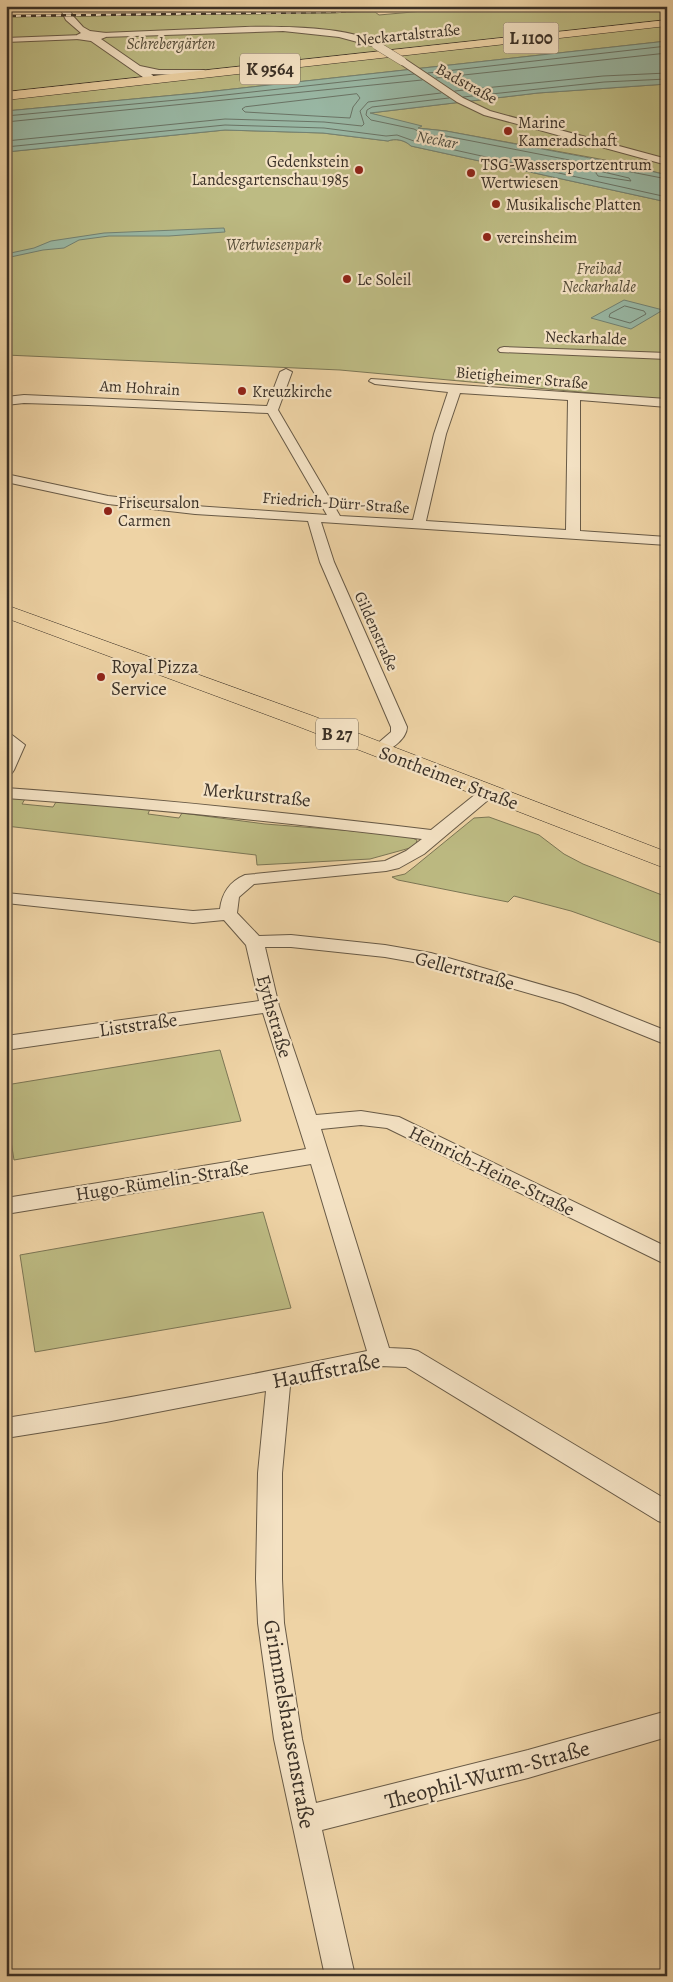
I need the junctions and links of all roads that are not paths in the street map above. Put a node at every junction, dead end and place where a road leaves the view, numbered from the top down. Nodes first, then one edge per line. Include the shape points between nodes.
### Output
1 (63, 6) edge
2 (667, 24) edge
3 (667, 28) edge
4 (91, 36) junction
5 (6, 40) edge
6 (378, 49) junction
7 (409, 56) joint
8 (137, 68) junction
9 (204, 73) junction
10 (153, 80) junction
11 (6, 96) edge
12 (667, 162) edge
13 (504, 350) dead end
14 (667, 356) edge
15 (286, 372) dead end
16 (375, 381) dead end
17 (457, 389) junction
18 (574, 397) junction
19 (6, 401) edge
20 (667, 403) edge
21 (272, 410) junction
22 (6, 478) edge
23 (313, 517) junction
24 (335, 518) junction
25 (419, 525) junction
26 (573, 535) junction
27 (667, 541) edge
28 (6, 611) edge
29 (6, 738) edge
30 (378, 750) junction
31 (6, 770) edge
32 (488, 792) junction
33 (6, 793) edge
34 (435, 836) junction
35 (667, 861) edge
36 (6, 898) edge
37 (228, 914) junction
38 (255, 943) junction
39 (270, 1006) junction
40 (667, 1038) edge
41 (6, 1043) edge
42 (308, 1124) junction
43 (317, 1154) junction
44 (6, 1206) edge
45 (667, 1257) edge
46 (380, 1357) junction
47 (279, 1379) junction
48 (6, 1428) edge
49 (667, 1513) edge
50 (667, 1724) edge
51 (306, 1820) junction
52 (340, 1976) edge

1 - 4 street via 74,23
2 - 6 main road, Neckartalstraße / L 1100
3 - 7 main road, Neckartalstraße / L 1100
4 - 5 street, Badstraße
4 - 6 street, Badstraße via 286,29 338,33
4 - 8 street
6 - 9 main road, Neckartalstraße / K 9564
6 - 12 street, Badstraße, bridge via 474,108 506,120
7 - 10 main road, Neckartalstraße / K 9564
8 - 9 street via 159,73
8 - 10 street
9 - 10 main road, Neckartalstraße / K 9564
10 - 11 main road, Neckartalstraße / K 9564
13 - 14 street, Neckarhalde
15 - 21 street
16 - 17 street, Bietigheimer Straße
17 - 18 street, Bietigheimer Straße
17 - 25 street via 440,434
18 - 20 street, Bietigheimer Straße
18 - 26 street
19 - 21 street, Am Hohrain via 88,401
21 - 24 street
22 - 23 street, Friedrich-Dürr-Straße via 160,507
23 - 24 street, Friedrich-Dürr-Straße
23 - 30 street, Gildenstraße via 327,562 400,727 399,733
24 - 25 street, Friedrich-Dürr-Straße
25 - 26 street, Friedrich-Dürr-Straße
26 - 27 street, Friedrich-Dürr-Straße
28 - 30 main road, Sontheimer Straße / B 27
29 - 31 street via 17,745
30 - 32 main road, Sontheimer Straße / B 27
32 - 34 street
32 - 35 main road, Sontheimer Straße / B 27
33 - 34 street, Merkurstraße via 274,816
34 - 37 street via 418,852 386,866 251,879 230,896
36 - 37 street via 193,917
37 - 38 street, Eythstraße
38 - 39 street, Eythstraße
38 - 40 street, Gellertstraße via 277,940 300,942 431,959 570,999
39 - 41 street, Liststraße
39 - 42 street, Eythstraße
42 - 43 street, Eythstraße
42 - 45 street, Heinrich-Heine-Straße via 350,1117 392,1122
43 - 44 street, Hugo-Rümelin-Straße
43 - 46 street, Eythstraße
46 - 47 street, Hauffstraße
46 - 49 street, Hauffstraße via 410,1358
47 - 48 street, Hauffstraße
47 - 51 street, Grimmelshausenstraße via 270,1473 271,1623 288,1739
50 - 51 street, Theophil-Wurm-Straße via 528,1764
51 - 52 street, Grimmelshausenstraße

